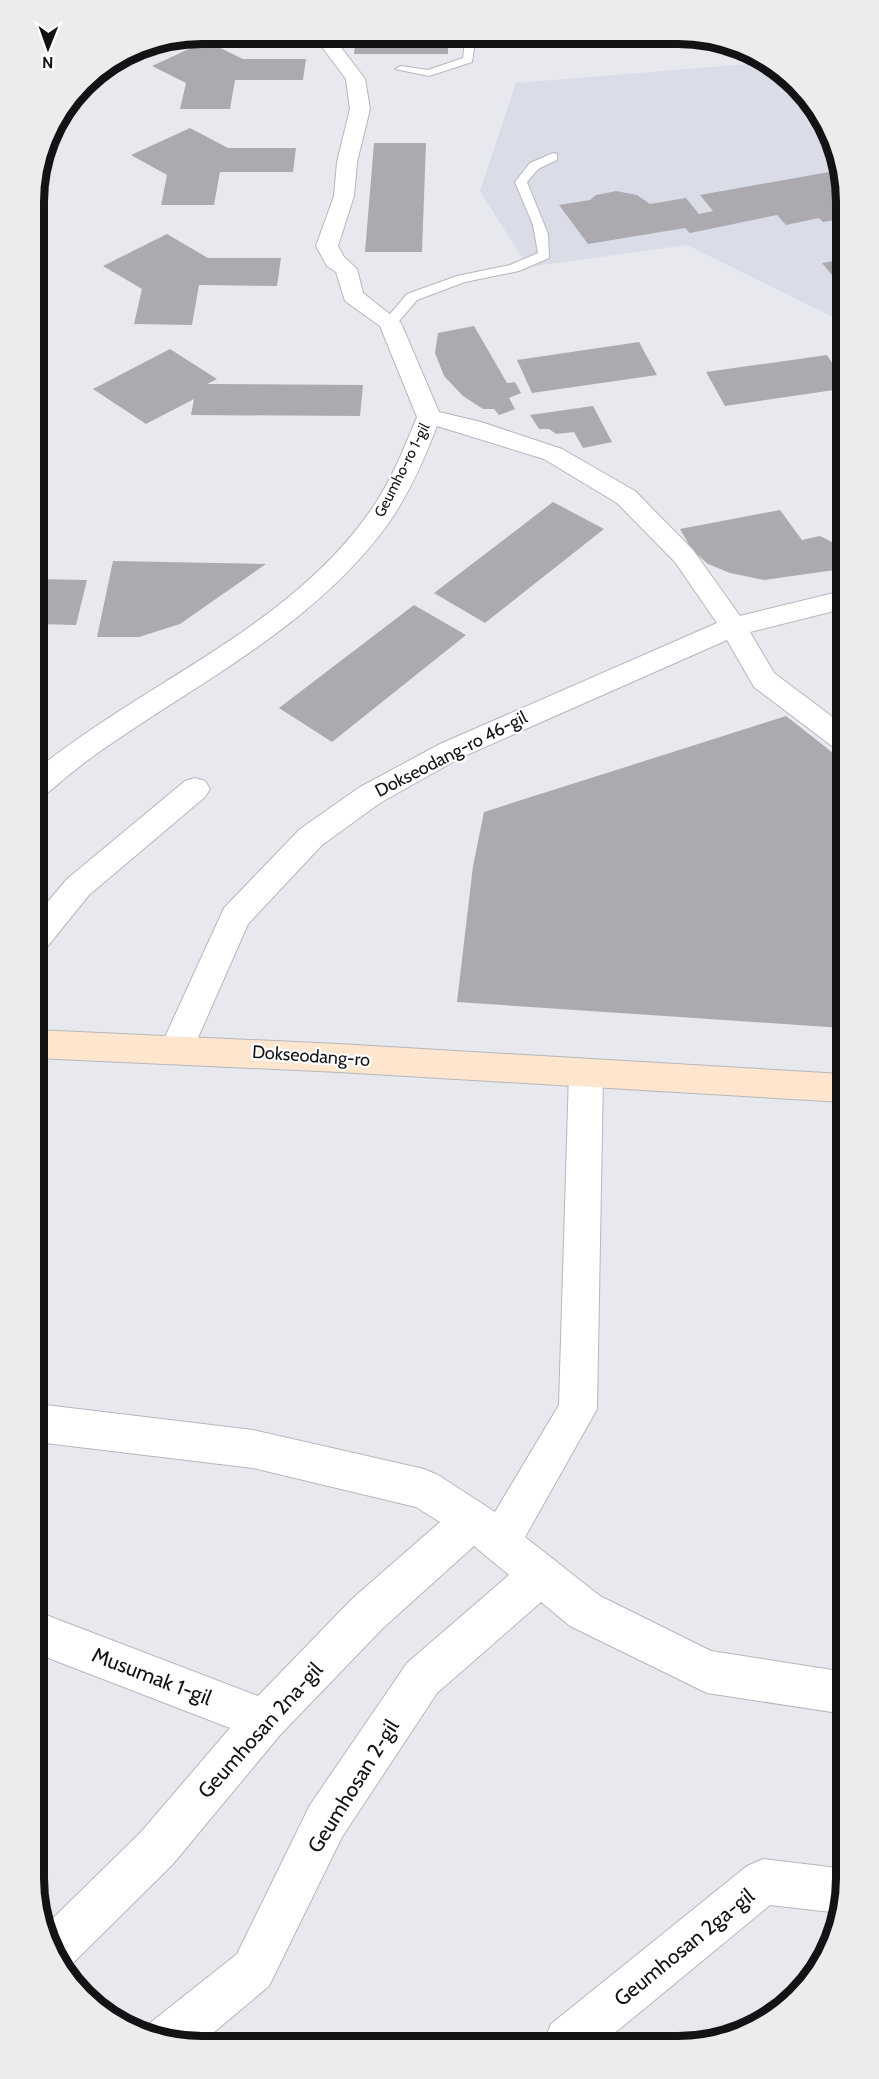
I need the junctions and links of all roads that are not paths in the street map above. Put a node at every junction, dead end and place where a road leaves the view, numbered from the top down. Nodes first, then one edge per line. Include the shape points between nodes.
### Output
1 (330, 44) edge
2 (470, 44) edge
3 (401, 69) dead end
4 (553, 158) dead end
5 (390, 323) junction
6 (429, 417) junction
7 (836, 602) edge
8 (733, 627) junction
9 (836, 734) edge
10 (44, 780) edge
11 (195, 789) dead end
12 (44, 928) edge
13 (44, 1044) edge
14 (177, 1048) junction
15 (586, 1074) junction
16 (835, 1088) edge
17 (44, 1424) edge
18 (487, 1531) junction
19 (541, 1575) junction
20 (44, 1636) edge
21 (835, 1691) edge
22 (265, 1720) junction
23 (835, 1890) edge
24 (59, 1945) edge
25 (175, 2033) edge
26 (574, 2036) edge

1 - 5 street via 355,79 360,109 344,196 327,246 335,261 346,269 353,296
2 - 3 lane via 468,60 429,73
4 - 5 lane via 534,166 521,182 544,233 544,255 514,268 462,279 412,297
5 - 6 street, Geumho-ro 1-gil
6 - 8 street via 553,454 626,497 684,556
6 - 10 street, Geumho-ro 1-gil via 379,519 324,581 229,657 88,745
7 - 8 street, Dokseodang-ro 46-gil
8 - 9 street via 764,680
8 - 14 street, Dokseodang-ro 46-gil via 450,751 370,795 311,837 235,917
11 - 12 street via 78,887
13 - 14 main road, Dokseodang-ro
14 - 15 main road, Dokseodang-ro
15 - 16 main road, Dokseodang-ro
15 - 18 street via 578,1409
17 - 18 street via 253,1449 424,1489
18 - 19 street
18 - 22 street, Geumhosan 2na-gil via 368,1613
19 - 21 street via 585,1611 707,1672
19 - 25 street, Geumhosan 2-gil via 422,1678 326,1821 253,1970
20 - 22 street, Musumak 1-gil
22 - 24 street, Geumhosan 2na-gil via 157,1848
23 - 26 street, Geumhosan 2ga-gil via 763,1882

